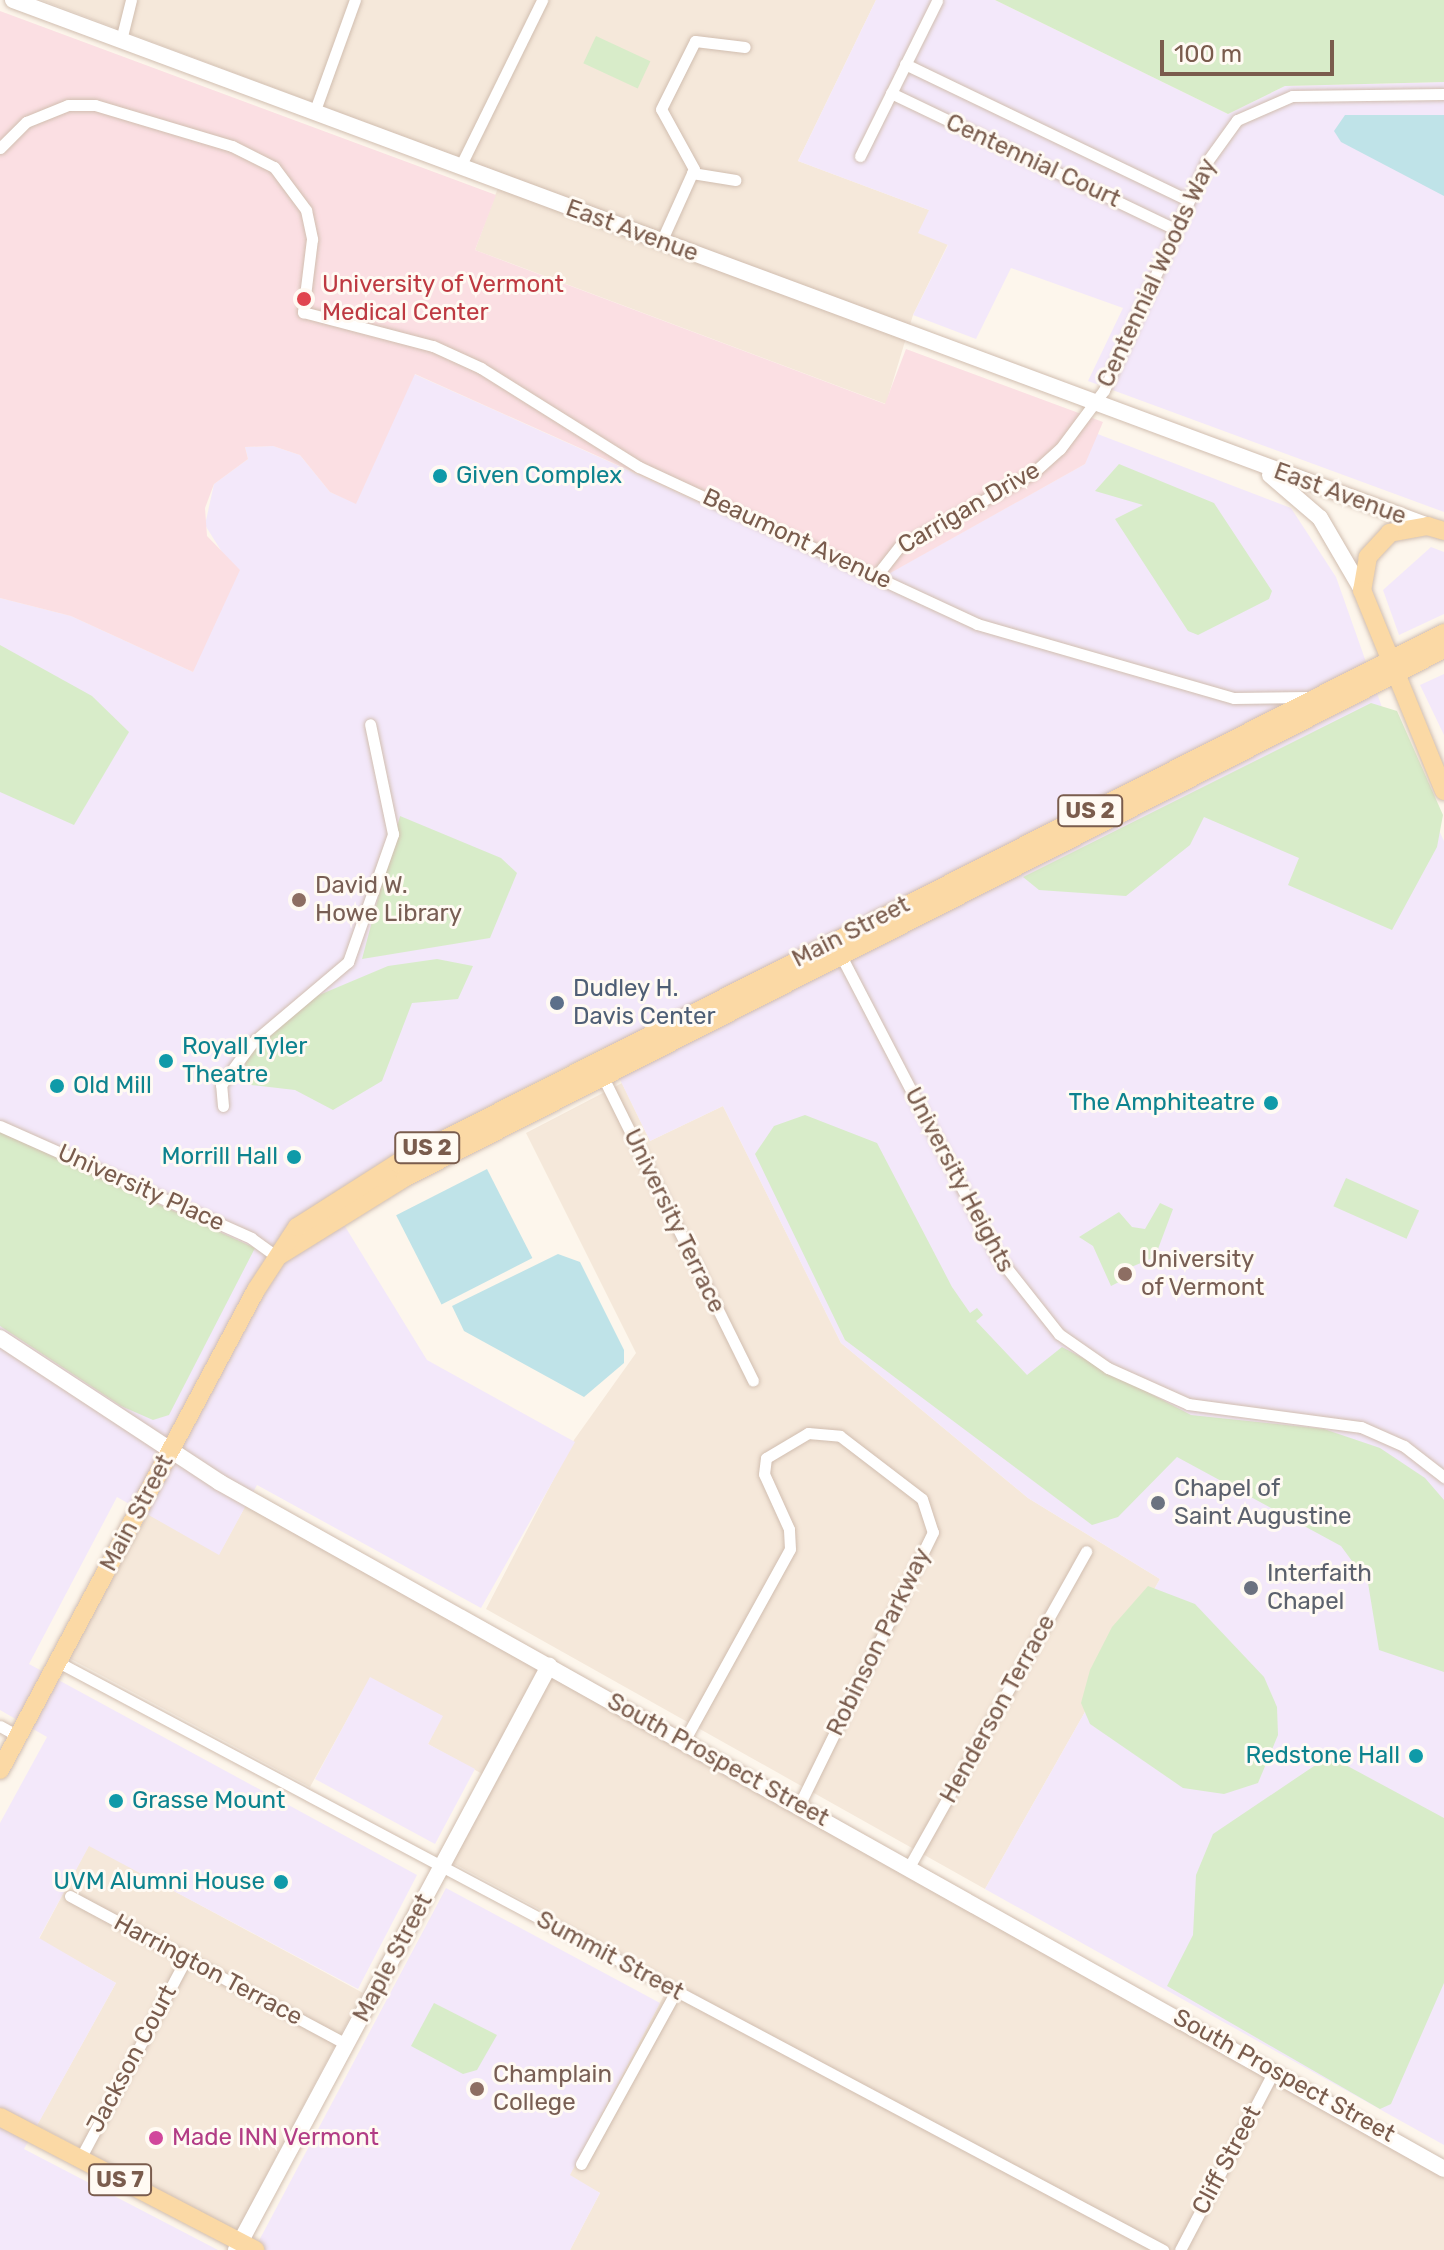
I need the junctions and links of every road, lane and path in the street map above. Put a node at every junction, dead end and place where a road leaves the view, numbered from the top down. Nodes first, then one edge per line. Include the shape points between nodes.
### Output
1 (13, 0) edge
2 (131, 0) edge
3 (355, 0) edge
4 (542, 0) edge
5 (937, 1) edge
6 (121, 40) junction
7 (745, 47) dead end
8 (905, 64) junction
9 (891, 93) junction
10 (1444, 94) edge
11 (314, 113) junction
12 (0, 148) edge
13 (860, 156) dead end
14 (460, 167) junction
15 (692, 173) junction
16 (735, 180) dead end
17 (1188, 200) junction
18 (1175, 229) junction
19 (661, 242) junction
20 (1094, 405) junction
21 (1252, 463) junction
22 (1436, 528) edge
23 (877, 575) junction
24 (1362, 590) junction
25 (1444, 633) edge
26 (1444, 649) edge
27 (1388, 668) junction
28 (1314, 696) junction
29 (370, 724) dead end
30 (1444, 791) edge
31 (837, 948) junction
32 (599, 1069) junction
33 (223, 1106) dead end
34 (0, 1126) edge
35 (277, 1257) junction
36 (0, 1338) edge
37 (753, 1380) dead end
38 (170, 1452) junction
39 (1444, 1477) edge
40 (1086, 1551) dead end
41 (58, 1662) junction
42 (549, 1666) junction
43 (0, 1726) edge
44 (18, 1736) junction
45 (684, 1741) junction
46 (0, 1770) edge
47 (799, 1805) junction
48 (441, 1867) junction
49 (909, 1867) junction
50 (70, 1896) dead end
51 (186, 1959) junction
52 (676, 1991) junction
53 (346, 2044) junction
54 (1274, 2071) junction
55 (0, 2117) edge
56 (80, 2159) junction
57 (581, 2164) dead end
58 (1444, 2169) edge
59 (244, 2247) edge
60 (1163, 2250) edge
61 (1180, 2250) edge

1 - 6 street, East Avenue
2 - 6 street
3 - 11 street
4 - 14 street
5 - 8 street
6 - 11 street, East Avenue
7 - 15 street via 695,41 661,109 689,154
8 - 9 street
8 - 17 street, Centennial Court
9 - 13 street
9 - 18 street, Centennial Court
10 - 17 street, Centennial Woods Way via 1272,100 1226,131
11 - 14 street, East Avenue
12 - 23 street, Beaumont Avenue via 48,110 95,105 259,158 286,179 308,217 303,312 469,363 639,467
14 - 19 street, East Avenue
15 - 16 street
15 - 19 street
17 - 18 street, Centennial Woods Way
18 - 20 street, Centennial Woods Way
19 - 20 street, East Avenue
20 - 21 street, East Avenue
20 - 23 street, Carrigan Drive via 1044,465 899,547
21 - 22 street, East Avenue
21 - 24 street, East Avenue via 1320,518
22 - 24 main road, East Avenue via 1404,527 1377,544
23 - 28 street, Beaumont Avenue via 1027,642 1234,698
24 - 27 main road, East Avenue
25 - 27 main road, Main Street / US 2
26 - 27 main road, Main Street / US 2
27 - 28 main road, Main Street / US 2
27 - 30 main road, East Avenue
27 - 31 main road, Main Street / US 2
28 - 31 main road, Main Street / US 2
29 - 33 street via 393,834 348,962 252,1043 221,1085
31 - 32 main road, Main Street / US 2
31 - 39 street, University Heights via 998,1257 1059,1334 1116,1373 1188,1404 1361,1427 1404,1446
32 - 35 main road, Main Street / US 2 via 406,1177
32 - 37 street, University Terrace
34 - 35 street, University Place via 251,1238
35 - 38 main road, Main Street / US 2
36 - 38 street, South Prospect Street
38 - 41 main road, Main Street / US 2
38 - 42 street, South Prospect Street
40 - 49 street, Henderson Terrace
41 - 44 main road, Main Street / US 2
41 - 48 street, Summit Street
42 - 45 street, South Prospect Street
42 - 48 street, Maple Street
43 - 44 street
44 - 46 main road, Main Street / US 2
45 - 47 street, South Prospect Street
45 - 47 street, Robinson Parkway via 790,1549 789,1529 764,1474 766,1458 808,1433 840,1436 922,1499 933,1532
47 - 49 street, South Prospect Street
48 - 52 street, Summit Street
48 - 53 street, Maple Street
49 - 54 street, South Prospect Street
50 - 51 street, Harrington Terrace
51 - 53 street, Harrington Terrace
51 - 56 street, Jackson Court
52 - 57 street
52 - 60 street, Summit Street
53 - 59 street, Maple Street
54 - 58 street, South Prospect Street
54 - 61 street, Cliff Street
55 - 56 main road, US 7
56 - 59 main road, US 7

